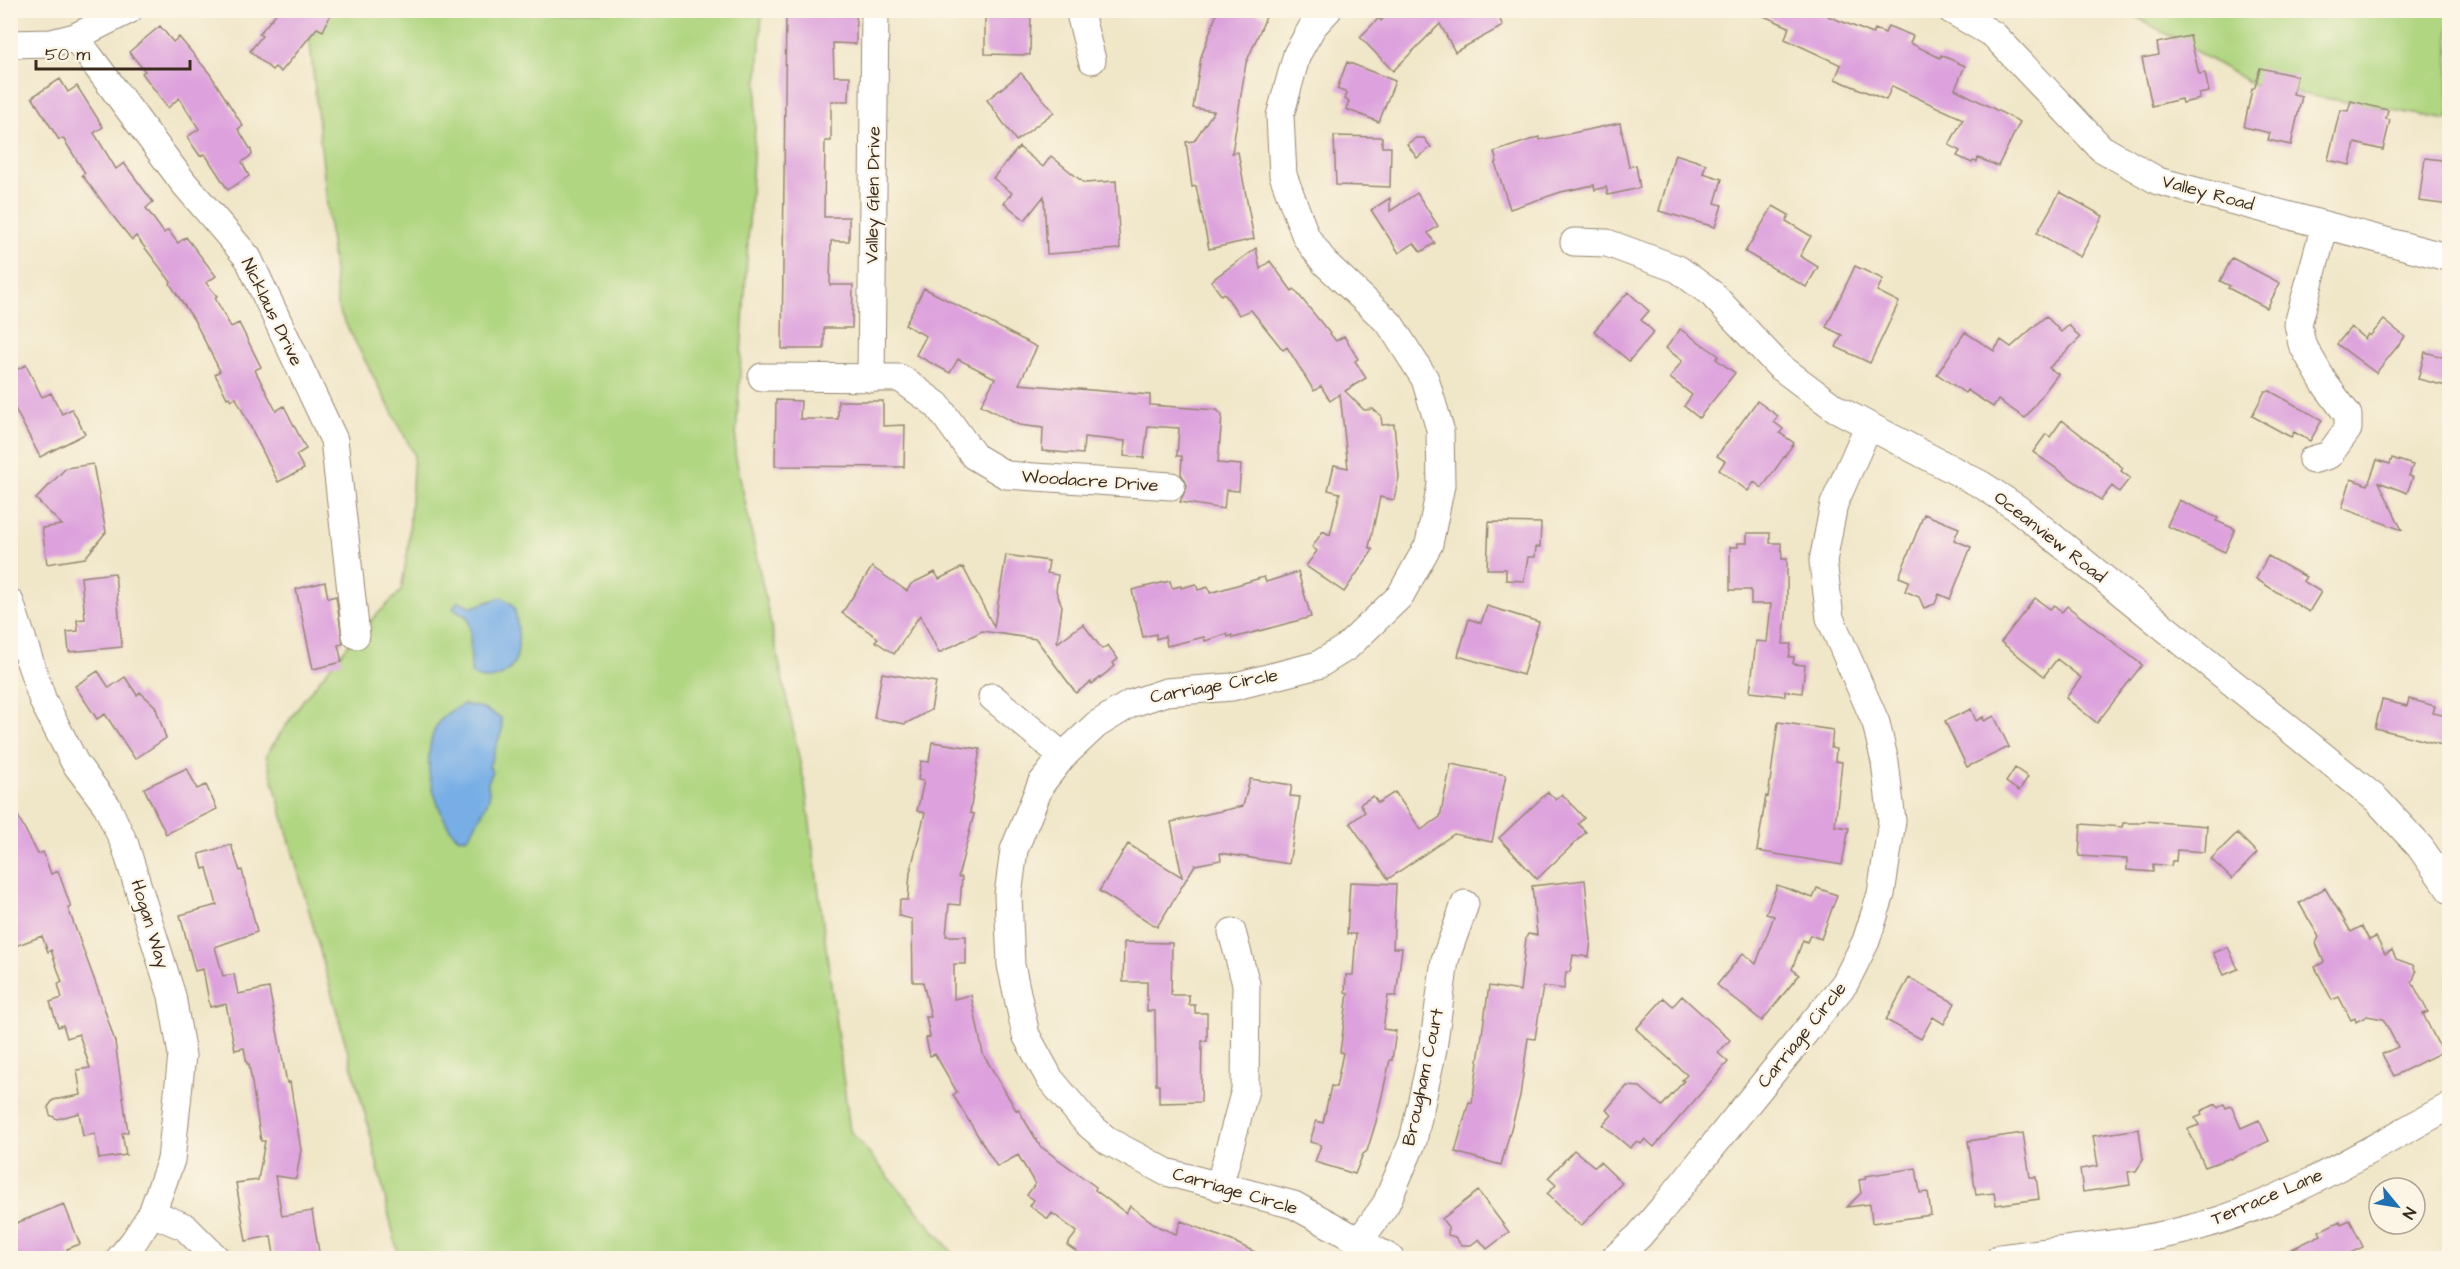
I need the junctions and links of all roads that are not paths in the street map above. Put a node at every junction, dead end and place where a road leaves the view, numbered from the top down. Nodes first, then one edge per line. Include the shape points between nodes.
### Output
1 (129, 10) edge
2 (874, 10) edge
3 (1079, 10) edge
4 (1328, 10) edge
5 (1951, 10) edge
6 (75, 37) junction
7 (10, 44) edge
8 (1092, 60) dead end
9 (2325, 225) junction
10 (1574, 242) dead end
11 (2450, 258) edge
12 (762, 377) dead end
13 (871, 379) junction
14 (1868, 427) junction
15 (2312, 460) dead end
16 (1171, 486) dead end
17 (10, 602) edge
18 (356, 635) dead end
19 (992, 697) dead end
20 (1063, 756) junction
21 (2450, 890) edge
22 (1465, 904) dead end
23 (1232, 932) dead end
24 (2450, 1106) edge
25 (1219, 1187) junction
26 (152, 1213) junction
27 (1360, 1240) junction
28 (120, 1258) edge
29 (216, 1258) edge
30 (1390, 1258) edge
31 (1615, 1258) edge
32 (2000, 1258) edge

1 - 6 street
2 - 13 street, Valley Glen Drive
3 - 8 street
4 - 20 street, Carriage Circle via 1313,26 1297,54 1281,116 1283,175 1306,237 1325,263 1390,324 1425,379 1440,429 1442,485 1429,544 1400,596 1347,647 1318,665 1232,687 1166,692 1130,704 1096,725
5 - 9 street, Valley Road via 1994,35 2101,148 2158,181
6 - 7 street via 51,43
6 - 18 street, Nicklaus Drive via 183,183 248,258 334,440
9 - 11 street, Valley Road
9 - 15 street via 2298,324 2302,344 2348,415 2348,429 2329,455
10 - 14 street, Oceanview Road via 1607,243 1678,269 1712,294 1779,366
12 - 13 street, Woodacre Drive
13 - 16 street, Woodacre Drive via 900,378 937,405 974,456 1006,475
14 - 21 street, Oceanview Road via 1982,485 2017,508 2376,799 2420,848
14 - 31 street, Carriage Circle via 1834,504 1823,561 1830,618 1876,723 1886,762 1892,821 1881,894 1866,941 1845,983 1662,1209
17 - 26 street, Hogan Way via 43,701 75,763 107,806 125,844 172,996 182,1055 171,1160
19 - 20 street
20 - 25 street, Carriage Circle via 1041,784 1014,850 1008,895 1011,965 1026,1035 1050,1079 1087,1123 1108,1141 1166,1172
22 - 27 street, Brougham Court via 1444,960 1433,1049 1413,1141 1386,1204
23 - 25 street via 1246,984 1245,1090
24 - 32 street, Terrace Lane via 2290,1191 2221,1220 2153,1237
25 - 27 street, Carriage Circle via 1294,1204
26 - 28 street, Hogan Way
26 - 29 street via 185,1227
27 - 30 street, Carriage Circle

